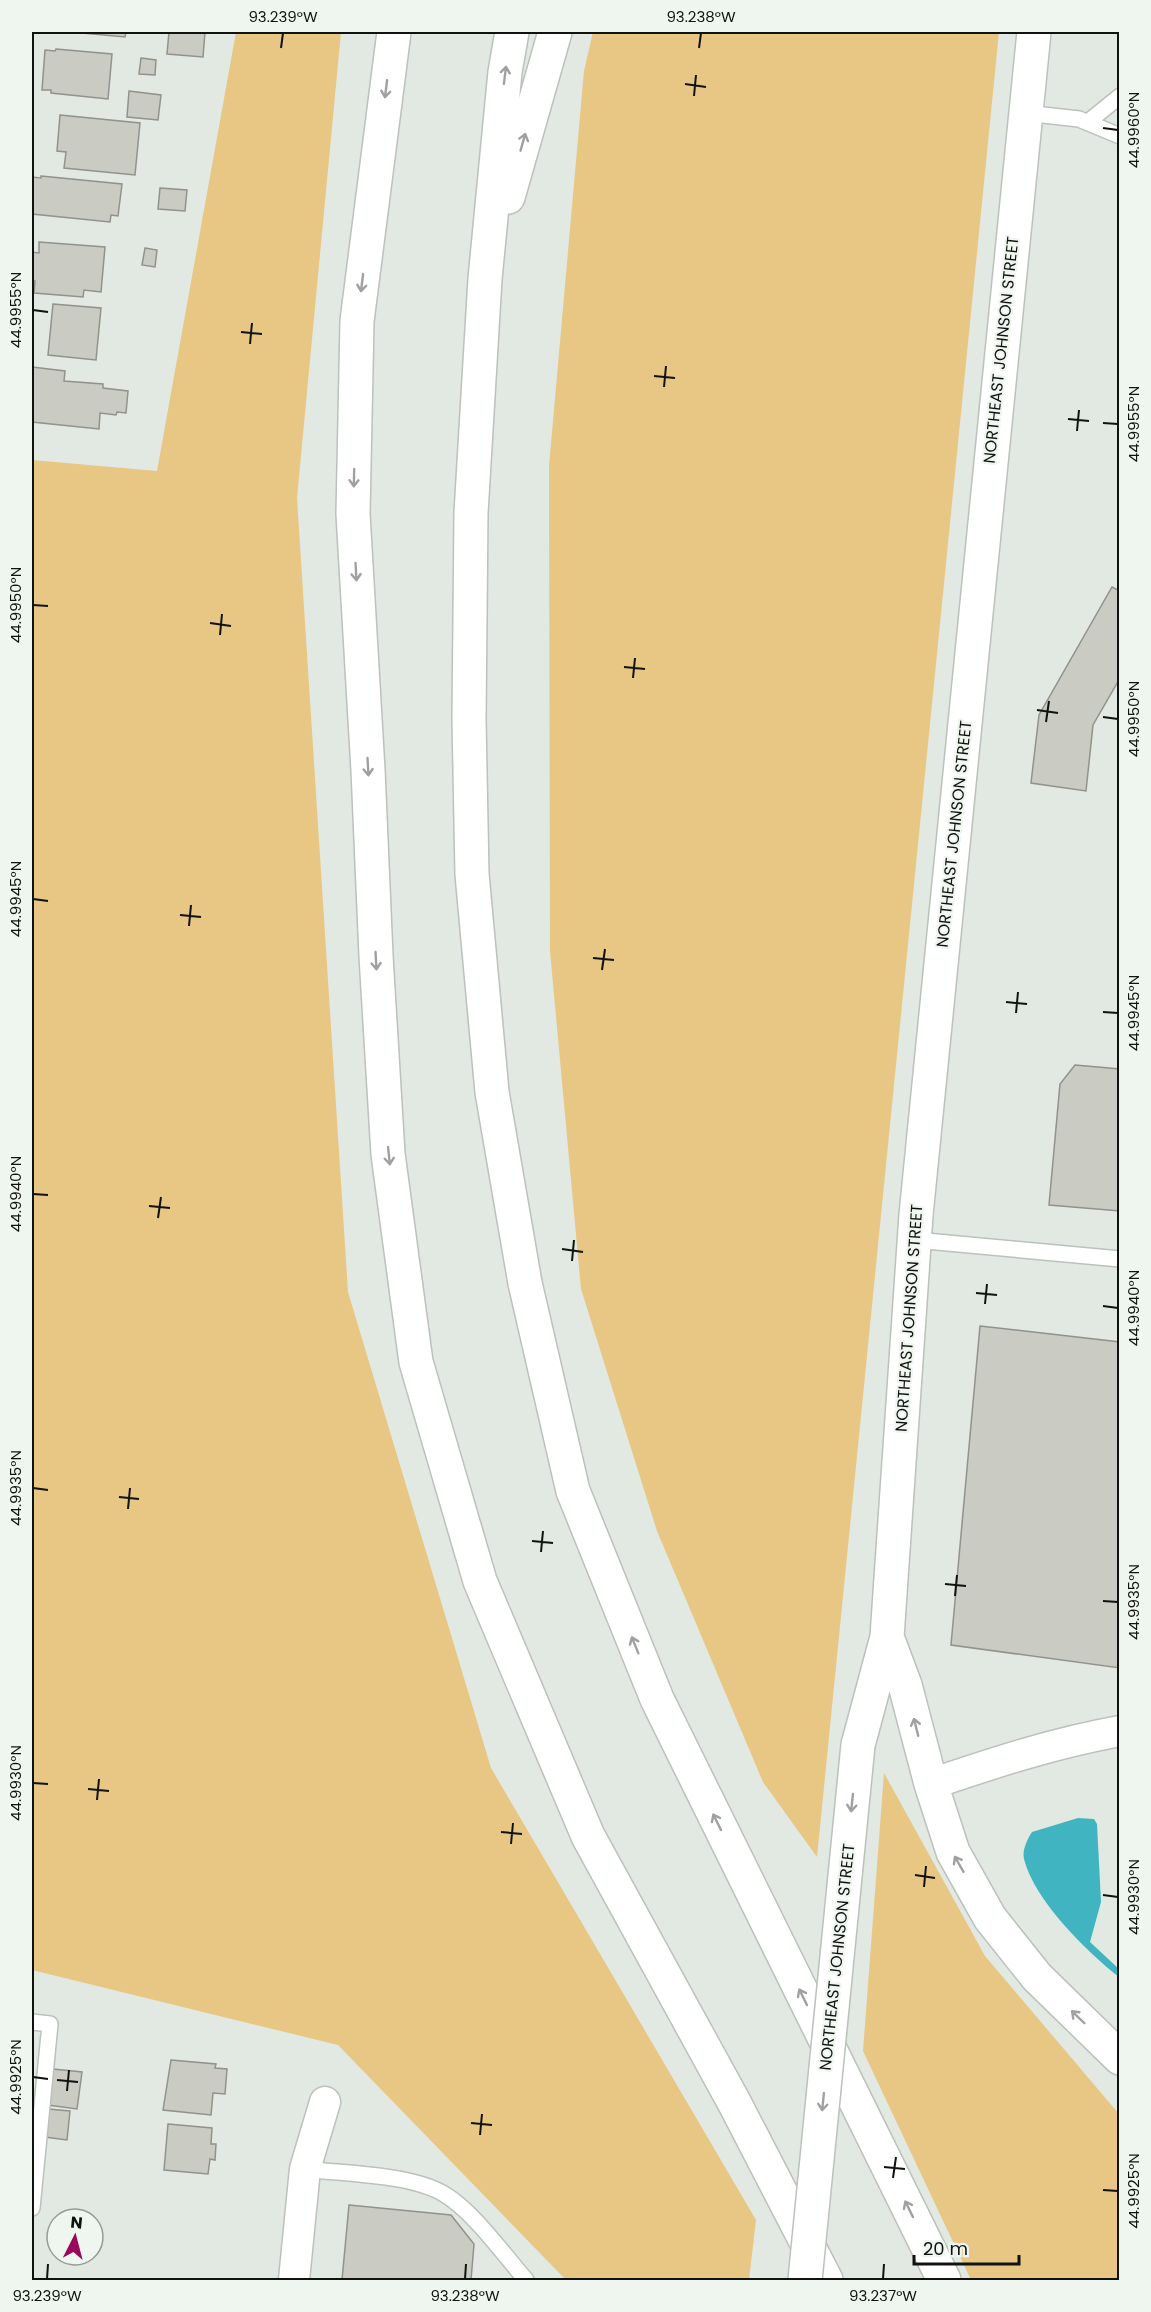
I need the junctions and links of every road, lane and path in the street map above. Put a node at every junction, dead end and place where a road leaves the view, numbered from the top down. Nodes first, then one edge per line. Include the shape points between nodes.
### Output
1 (394, 32) edge
2 (512, 32) edge
3 (555, 32) edge
4 (1034, 32) edge
5 (1119, 96) edge
6 (1025, 113) junction
7 (1088, 122) junction
8 (1119, 136) edge
9 (485, 279) junction
10 (915, 1240) junction
11 (1119, 1259) edge
12 (887, 1638) junction
13 (1119, 1731) edge
14 (931, 1784) junction
15 (32, 2022) edge
16 (1119, 2058) edge
17 (326, 2102) dead end
18 (305, 2169) junction
19 (32, 2208) edge
20 (294, 2280) edge
21 (526, 2280) edge
22 (805, 2280) edge
23 (826, 2280) edge
24 (944, 2280) edge

1 -> 23 main road via 357,321 353,514 388,1154 416,1362 480,1581 588,1836
9 -> 2 main road
9 -> 3 main road
4 - 6 main road, NORTHEAST JOHNSON STREET
5 - 7 lane
6 - 7 lane
6 - 10 main road, NORTHEAST JOHNSON STREET
7 - 8 lane
24 -> 9 main road via 657,1699 570,1480 525,1283 492,1092 472,874 471,513
10 - 11 lane
10 - 12 main road, NORTHEAST JOHNSON STREET
14 -> 12 main road, NORTHEAST JOHNSON STREET via 905,1685
12 -> 22 main road, NORTHEAST JOHNSON STREET, bridge via 858,1745
13 - 14 street via 1003,1759
16 -> 14 main road, NORTHEAST JOHNSON STREET via 1036,1977 990,1918 953,1852
15 - 19 lane via 50,2024
17 - 18 street
18 - 20 street
18 - 21 lane via 423,2184 445,2194 465,2210

